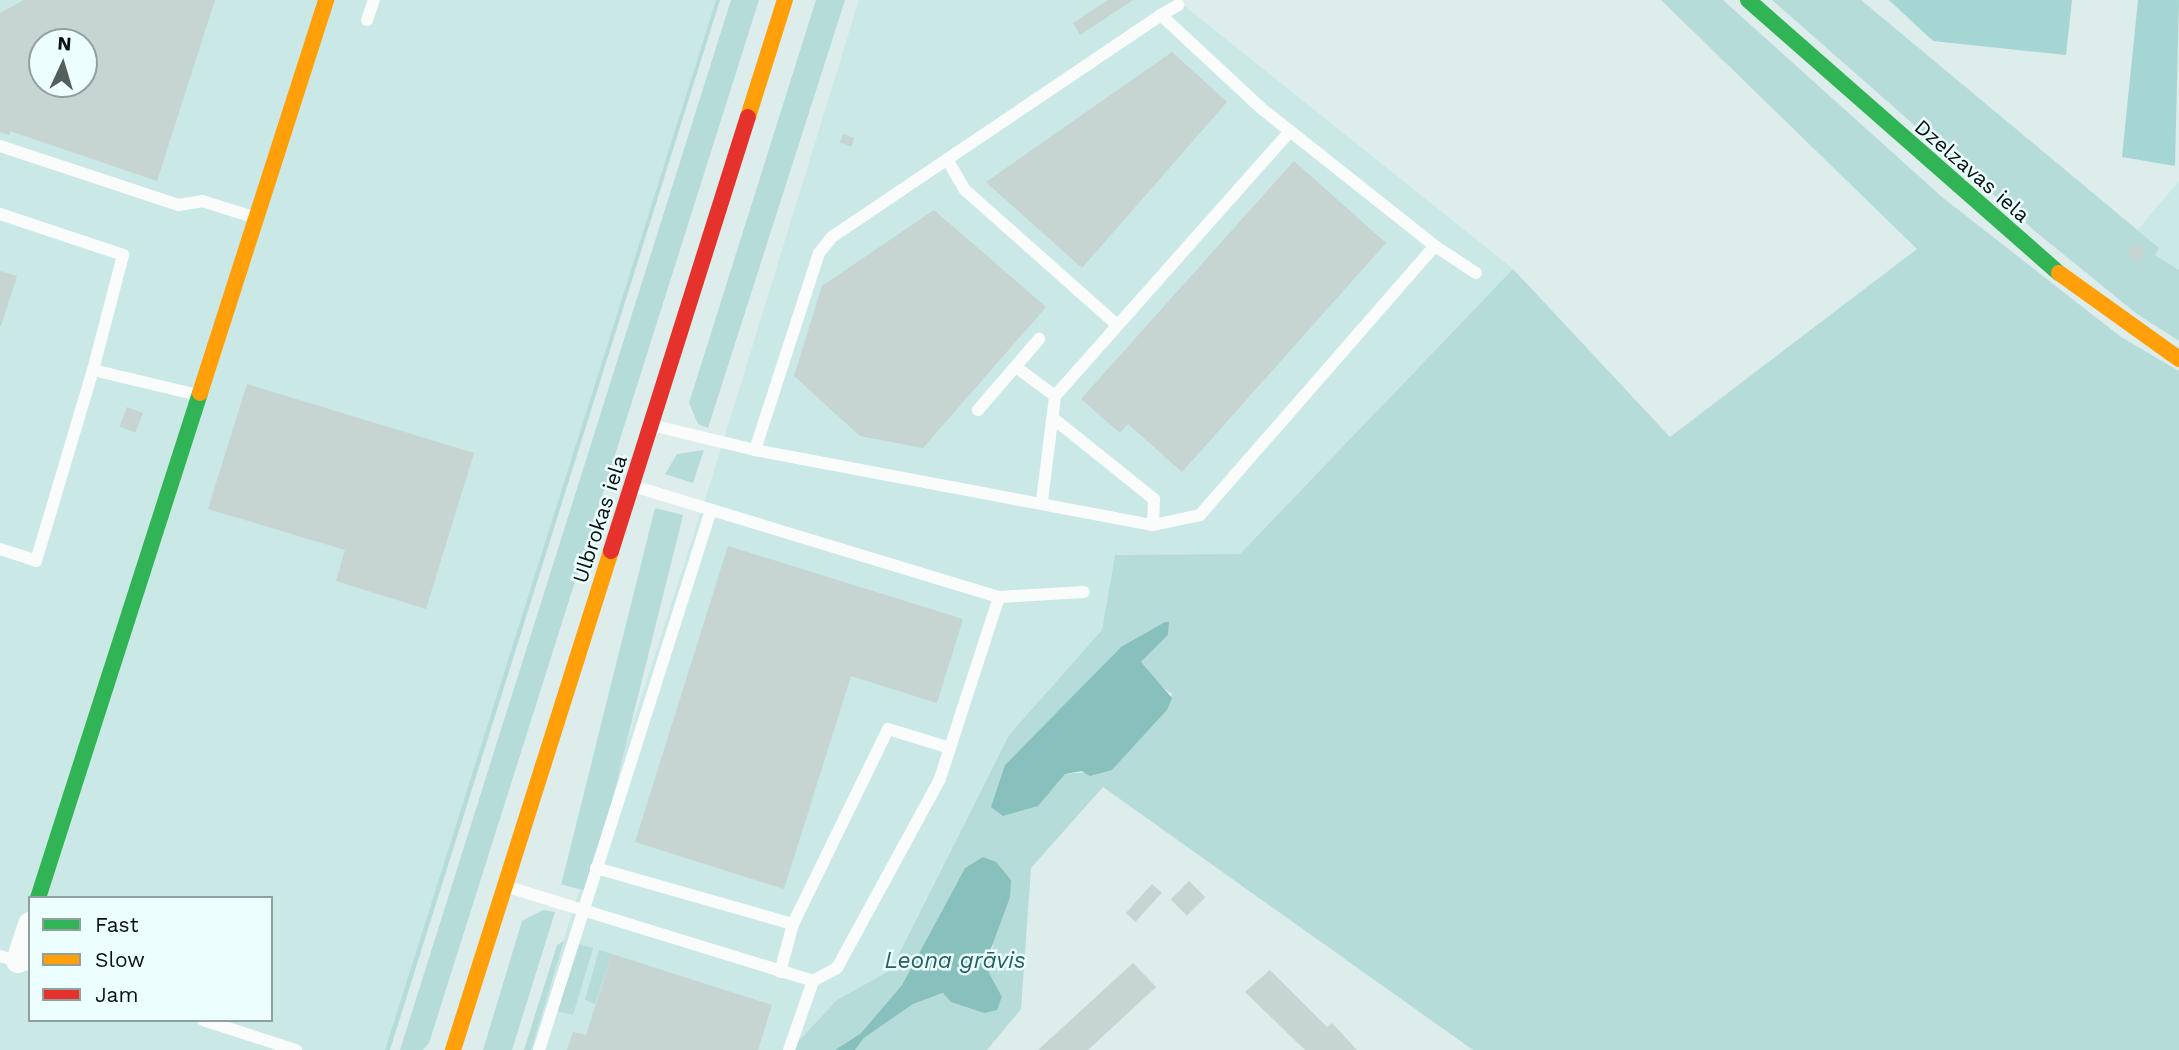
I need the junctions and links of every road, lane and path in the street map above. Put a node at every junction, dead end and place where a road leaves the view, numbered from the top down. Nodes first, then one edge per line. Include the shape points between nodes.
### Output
1 (326, 0) edge
2 (374, 0) edge
3 (785, 0) edge
4 (1748, 0) edge
5 (1178, 5) dead end
6 (1161, 15) junction
7 (367, 20) dead end
8 (1290, 131) junction
9 (0, 146) edge
10 (947, 159) junction
11 (0, 214) edge
12 (256, 217) junction
13 (1435, 246) junction
14 (1475, 273) dead end
15 (1117, 325) junction
16 (1039, 339) dead end
17 (2179, 359) edge
18 (1016, 367) junction
19 (93, 370) junction
20 (198, 395) junction
21 (1055, 396) junction
22 (978, 410) dead end
23 (1054, 419) junction
24 (651, 425) junction
25 (755, 450) junction
26 (632, 485) junction
27 (1042, 501) junction
28 (712, 510) junction
29 (1153, 525) junction
30 (0, 549) edge
31 (1084, 593) dead end
32 (999, 597) junction
33 (950, 748) junction
34 (596, 868) junction
35 (505, 886) junction
36 (39, 896) edge
37 (582, 910) junction
38 (793, 924) junction
39 (28, 929) edge
40 (16, 961) edge
41 (780, 972) junction
42 (813, 981) junction
43 (209, 1022) edge
44 (296, 1050) edge
45 (453, 1050) edge
46 (539, 1050) edge
47 (789, 1050) edge

1 - 12 street
2 - 7 lane
3 - 24 street, Ulbrokas iela
4 - 17 street, Dzelzavas iela via 2002,226 2081,291
5 - 6 lane
6 - 8 lane
6 - 10 lane
8 - 13 lane
8 - 15 lane
9 - 12 lane via 178,205 202,201
10 - 15 lane via 965,190
10 - 25 lane via 832,237 818,253
11 - 19 lane via 123,256
12 - 20 street
13 - 14 lane
13 - 29 lane via 1200,515
15 - 21 lane
16 - 18 lane
18 - 21 lane
18 - 22 lane
19 - 20 lane
19 - 30 lane via 36,561
20 - 36 street
21 - 23 lane
23 - 27 lane
23 - 29 lane via 1154,499
24 - 25 lane
24 - 26 street, Ulbrokas iela
25 - 27 lane
26 - 28 lane
26 - 35 street, Ulbrokas iela
27 - 29 lane
28 - 32 lane
28 - 34 lane
31 - 32 lane
32 - 33 lane
33 - 38 lane via 888,729
33 - 42 lane via 940,779 837,968
34 - 37 lane
34 - 38 lane
35 - 37 lane
35 - 45 street, Ulbrokas iela
37 - 41 lane
37 - 46 lane
38 - 41 lane
39 - 40 street
41 - 42 lane
42 - 47 lane
43 - 44 lane

